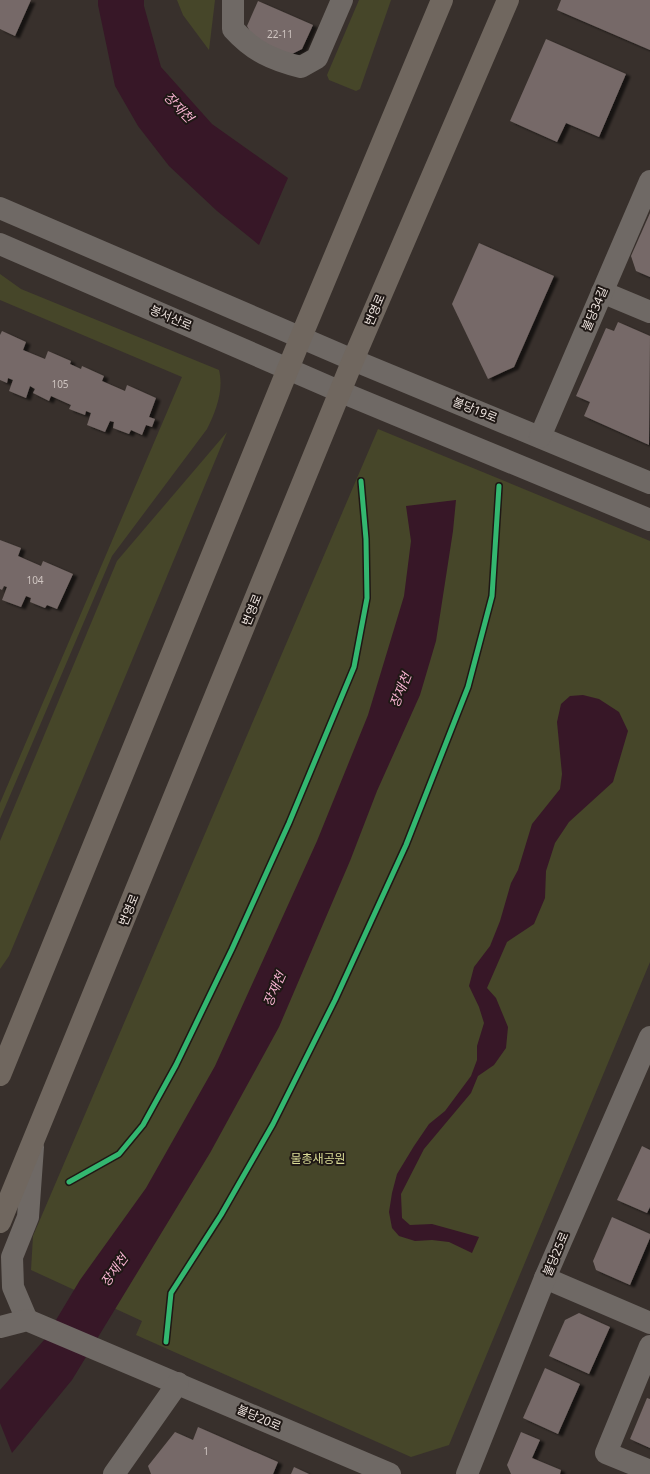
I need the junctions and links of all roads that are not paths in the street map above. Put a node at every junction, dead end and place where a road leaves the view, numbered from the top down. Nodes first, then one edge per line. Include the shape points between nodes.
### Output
1 (233, 0) edge
2 (342, 0) edge
3 (442, 0) edge
4 (508, 0) edge
5 (650, 181) edge
6 (0, 208) edge
7 (0, 244) edge
8 (602, 292) junction
9 (650, 312) edge
10 (301, 336) junction
11 (353, 360) junction
12 (289, 369) junction
13 (341, 392) junction
14 (540, 436) junction
15 (650, 483) edge
16 (650, 520) edge
17 (650, 1037) edge
18 (0, 1075) edge
19 (33, 1144) junction
20 (0, 1222) edge
21 (545, 1278) junction
22 (28, 1320) junction
23 (650, 1323) edge
24 (0, 1327) edge
25 (650, 1346) edge
26 (178, 1383) junction
27 (650, 1471) edge
28 (114, 1474) edge
29 (390, 1474) edge
30 (467, 1474) edge

1 - 2 street via 232,29 246,44 279,62 301,68 317,58
3 - 10 main road
4 - 11 main road, 번영로
5 - 8 street, 불당34길
6 - 10 street
7 - 12 street, 봉서산로
8 - 9 street
8 - 14 street, 불당34길
10 - 11 street, 불당19로
10 - 12 main road
11 - 13 main road, 번영로
11 - 14 street, 불당19로
12 - 13 street, 봉서산로
12 - 18 main road
13 - 16 street
13 - 19 main road, 번영로
14 - 15 street, 불당19로
17 - 21 street, 불당25로
19 - 20 main road, 번영로
19 - 22 street via 28,1217 12,1257 13,1287
21 - 23 street
21 - 30 street, 불당25로
22 - 24 street
22 - 26 street, 불당20로
25 - 27 street via 606,1453
26 - 28 street
26 - 29 street, 불당20로

